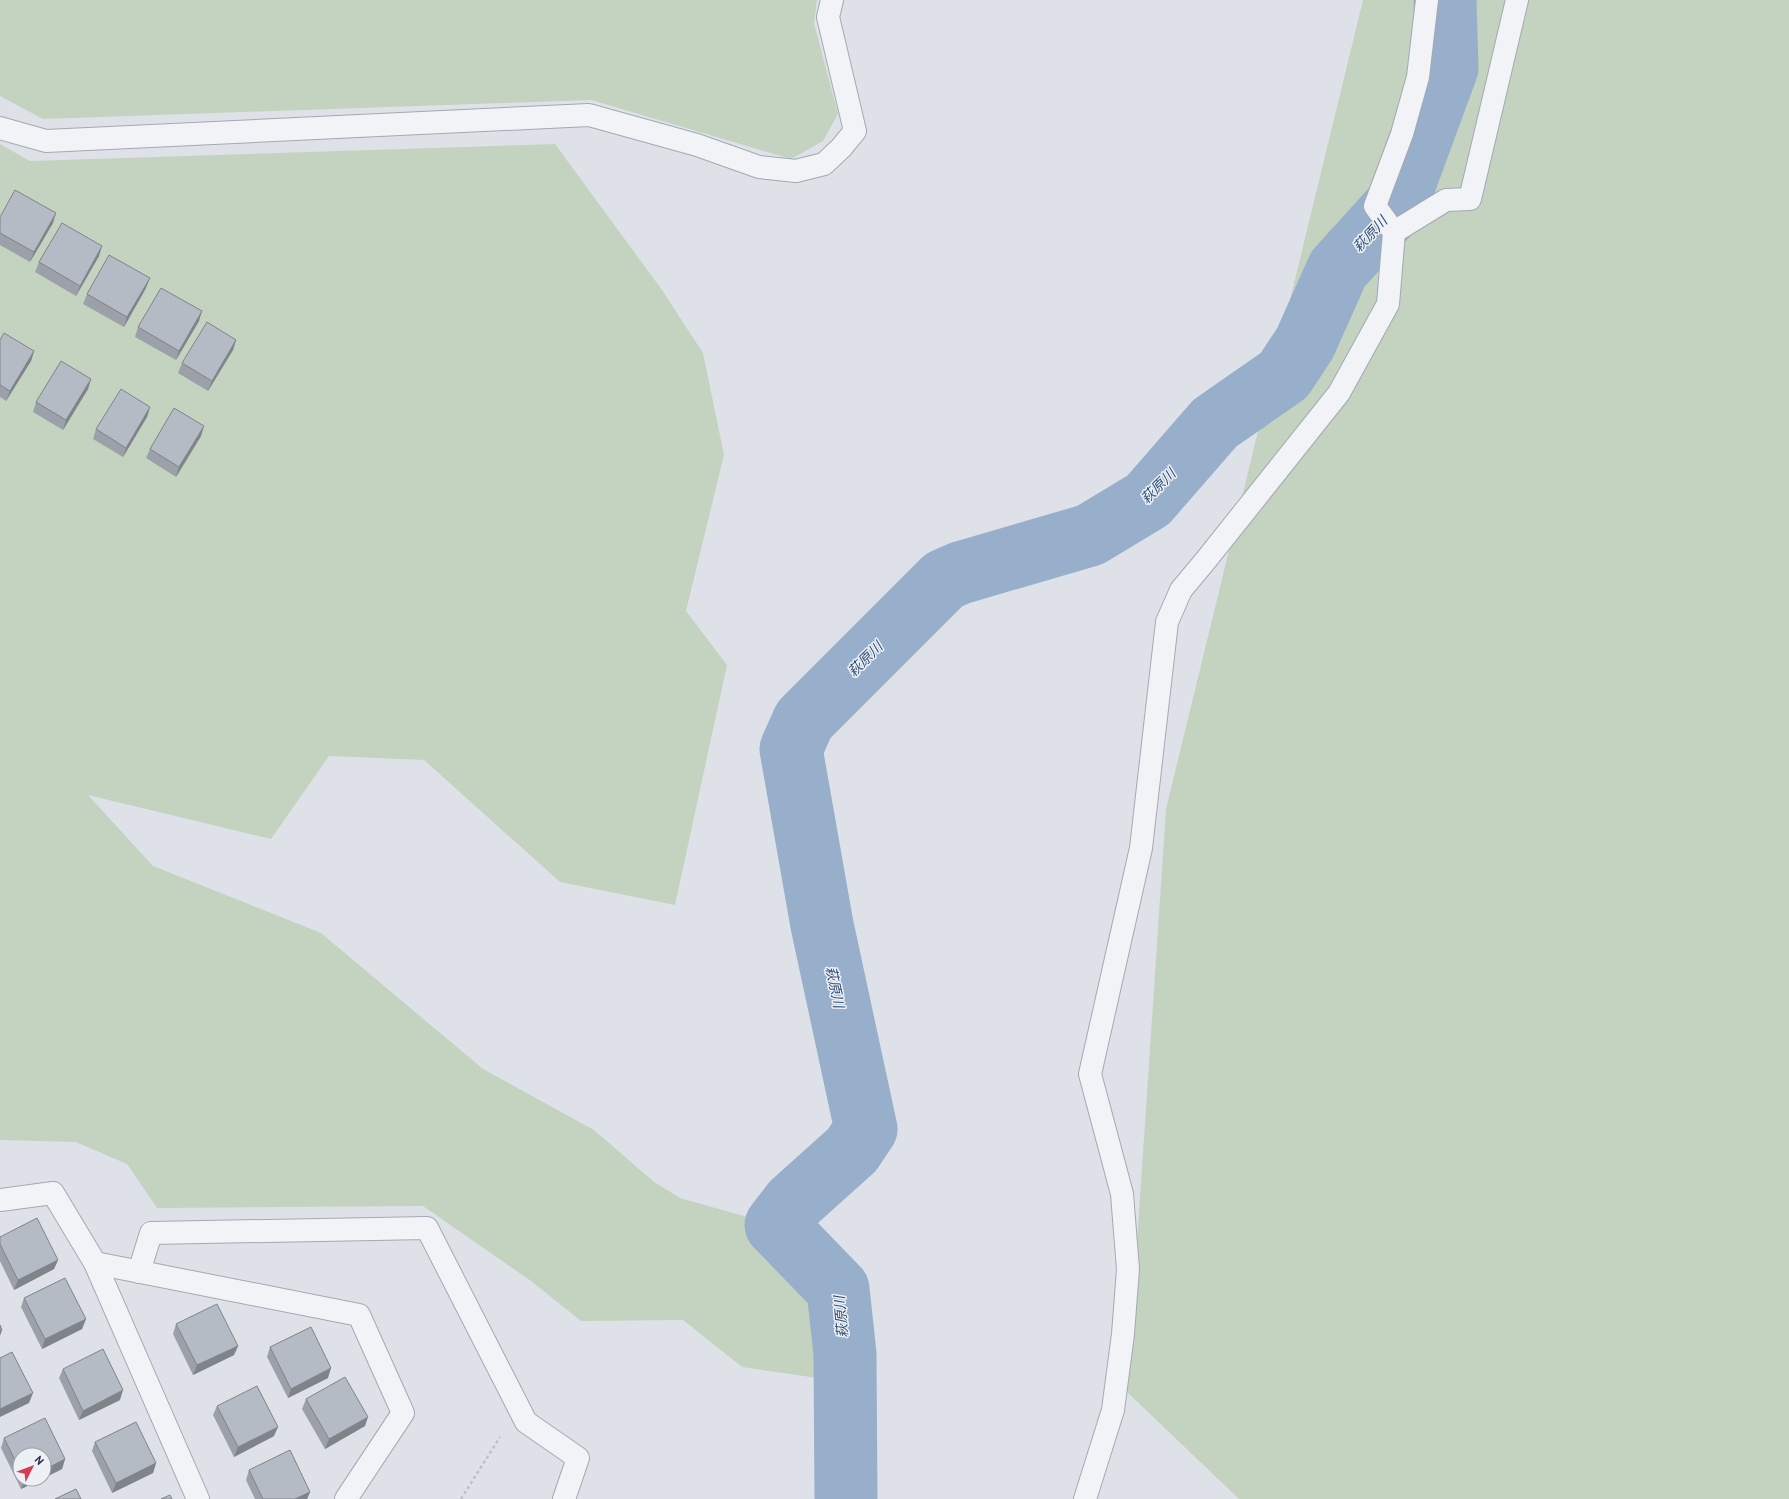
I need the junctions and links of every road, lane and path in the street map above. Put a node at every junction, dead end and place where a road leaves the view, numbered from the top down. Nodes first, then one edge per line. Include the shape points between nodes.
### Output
1 (832, 0) edge
2 (1427, 0) edge
3 (1517, 0) edge
4 (0, 128) edge
5 (1394, 232) junction
6 (0, 1200) edge
7 (96, 1263) junction
8 (139, 1272) junction
9 (526, 1422) junction
10 (198, 1499) edge
11 (346, 1499) edge
12 (461, 1499) edge
13 (564, 1499) edge
14 (1085, 1499) edge

1 - 4 street via 828,17 855,131 824,164 796,171 759,167 697,145 588,115 46,141
2 - 5 street via 1418,76 1402,134 1375,206
3 - 5 street via 1470,199 1446,200
5 - 14 street via 1388,304 1339,393 1181,590 1167,622 1141,848 1090,1074 1122,1194 1128,1269 1113,1410
6 - 7 street via 53,1193
7 - 8 street
7 - 10 street
8 - 9 street via 151,1233 427,1228
8 - 11 street via 359,1315 403,1413
9 - 12 path via 501,1436
9 - 13 street via 578,1458

